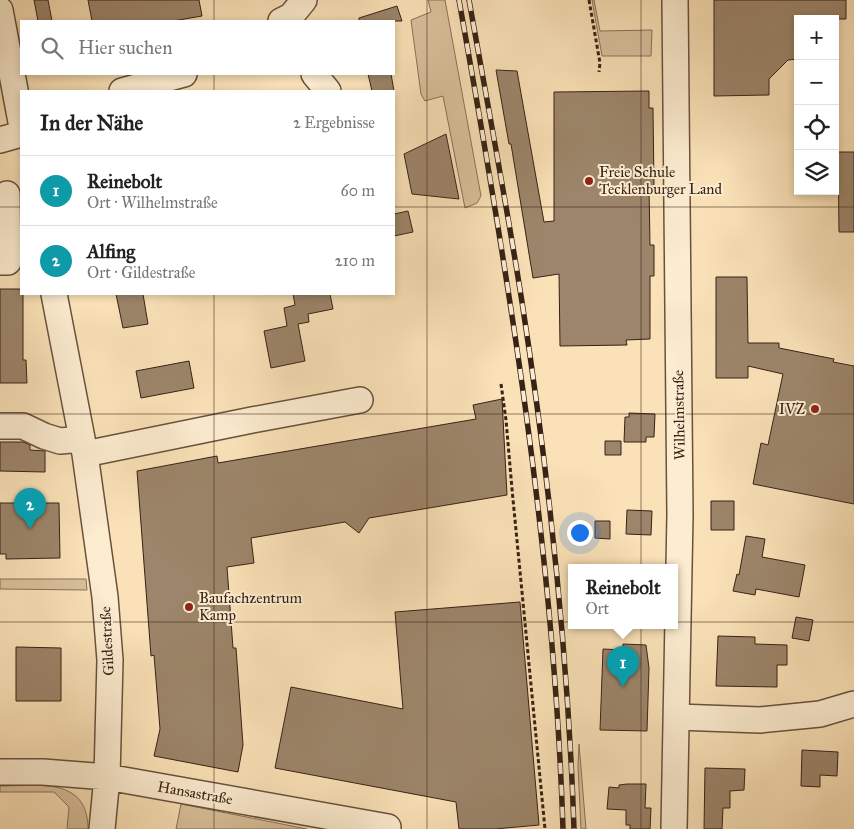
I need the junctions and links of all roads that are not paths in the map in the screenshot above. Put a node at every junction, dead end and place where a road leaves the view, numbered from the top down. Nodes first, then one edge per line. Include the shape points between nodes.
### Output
1 (304, 0) edge
2 (675, 0) edge
3 (0, 10) edge
4 (283, 20) edge
5 (180, 75) edge
6 (315, 75) edge
7 (126, 90) edge
8 (327, 90) edge
9 (20, 118) edge
10 (20, 124) edge
11 (0, 140) edge
12 (9, 193) edge
13 (10, 266) edge
14 (54, 295) edge
15 (360, 400) dead end
16 (0, 426) edge
17 (83, 447) junction
18 (854, 704) edge
19 (677, 717) junction
20 (0, 772) edge
21 (107, 778) junction
22 (388, 827) dead end
23 (102, 829) edge
24 (674, 829) edge

1 - 4 street via 291,16
2 - 19 street, Wilhelmstraße via 680,516
3 - 9 street
5 - 7 street
6 - 8 street
10 - 11 street
12 - 13 street
14 - 17 street, Gildestraße
15 - 17 street
16 - 17 street via 23,426 44,436
17 - 21 street, Gildestraße via 103,576 110,660
18 - 19 street via 820,714 760,720
19 - 24 street, Wilhelmstraße
20 - 21 street, Hansastraße
21 - 22 street, Hansastraße
21 - 23 street, Gildestraße

